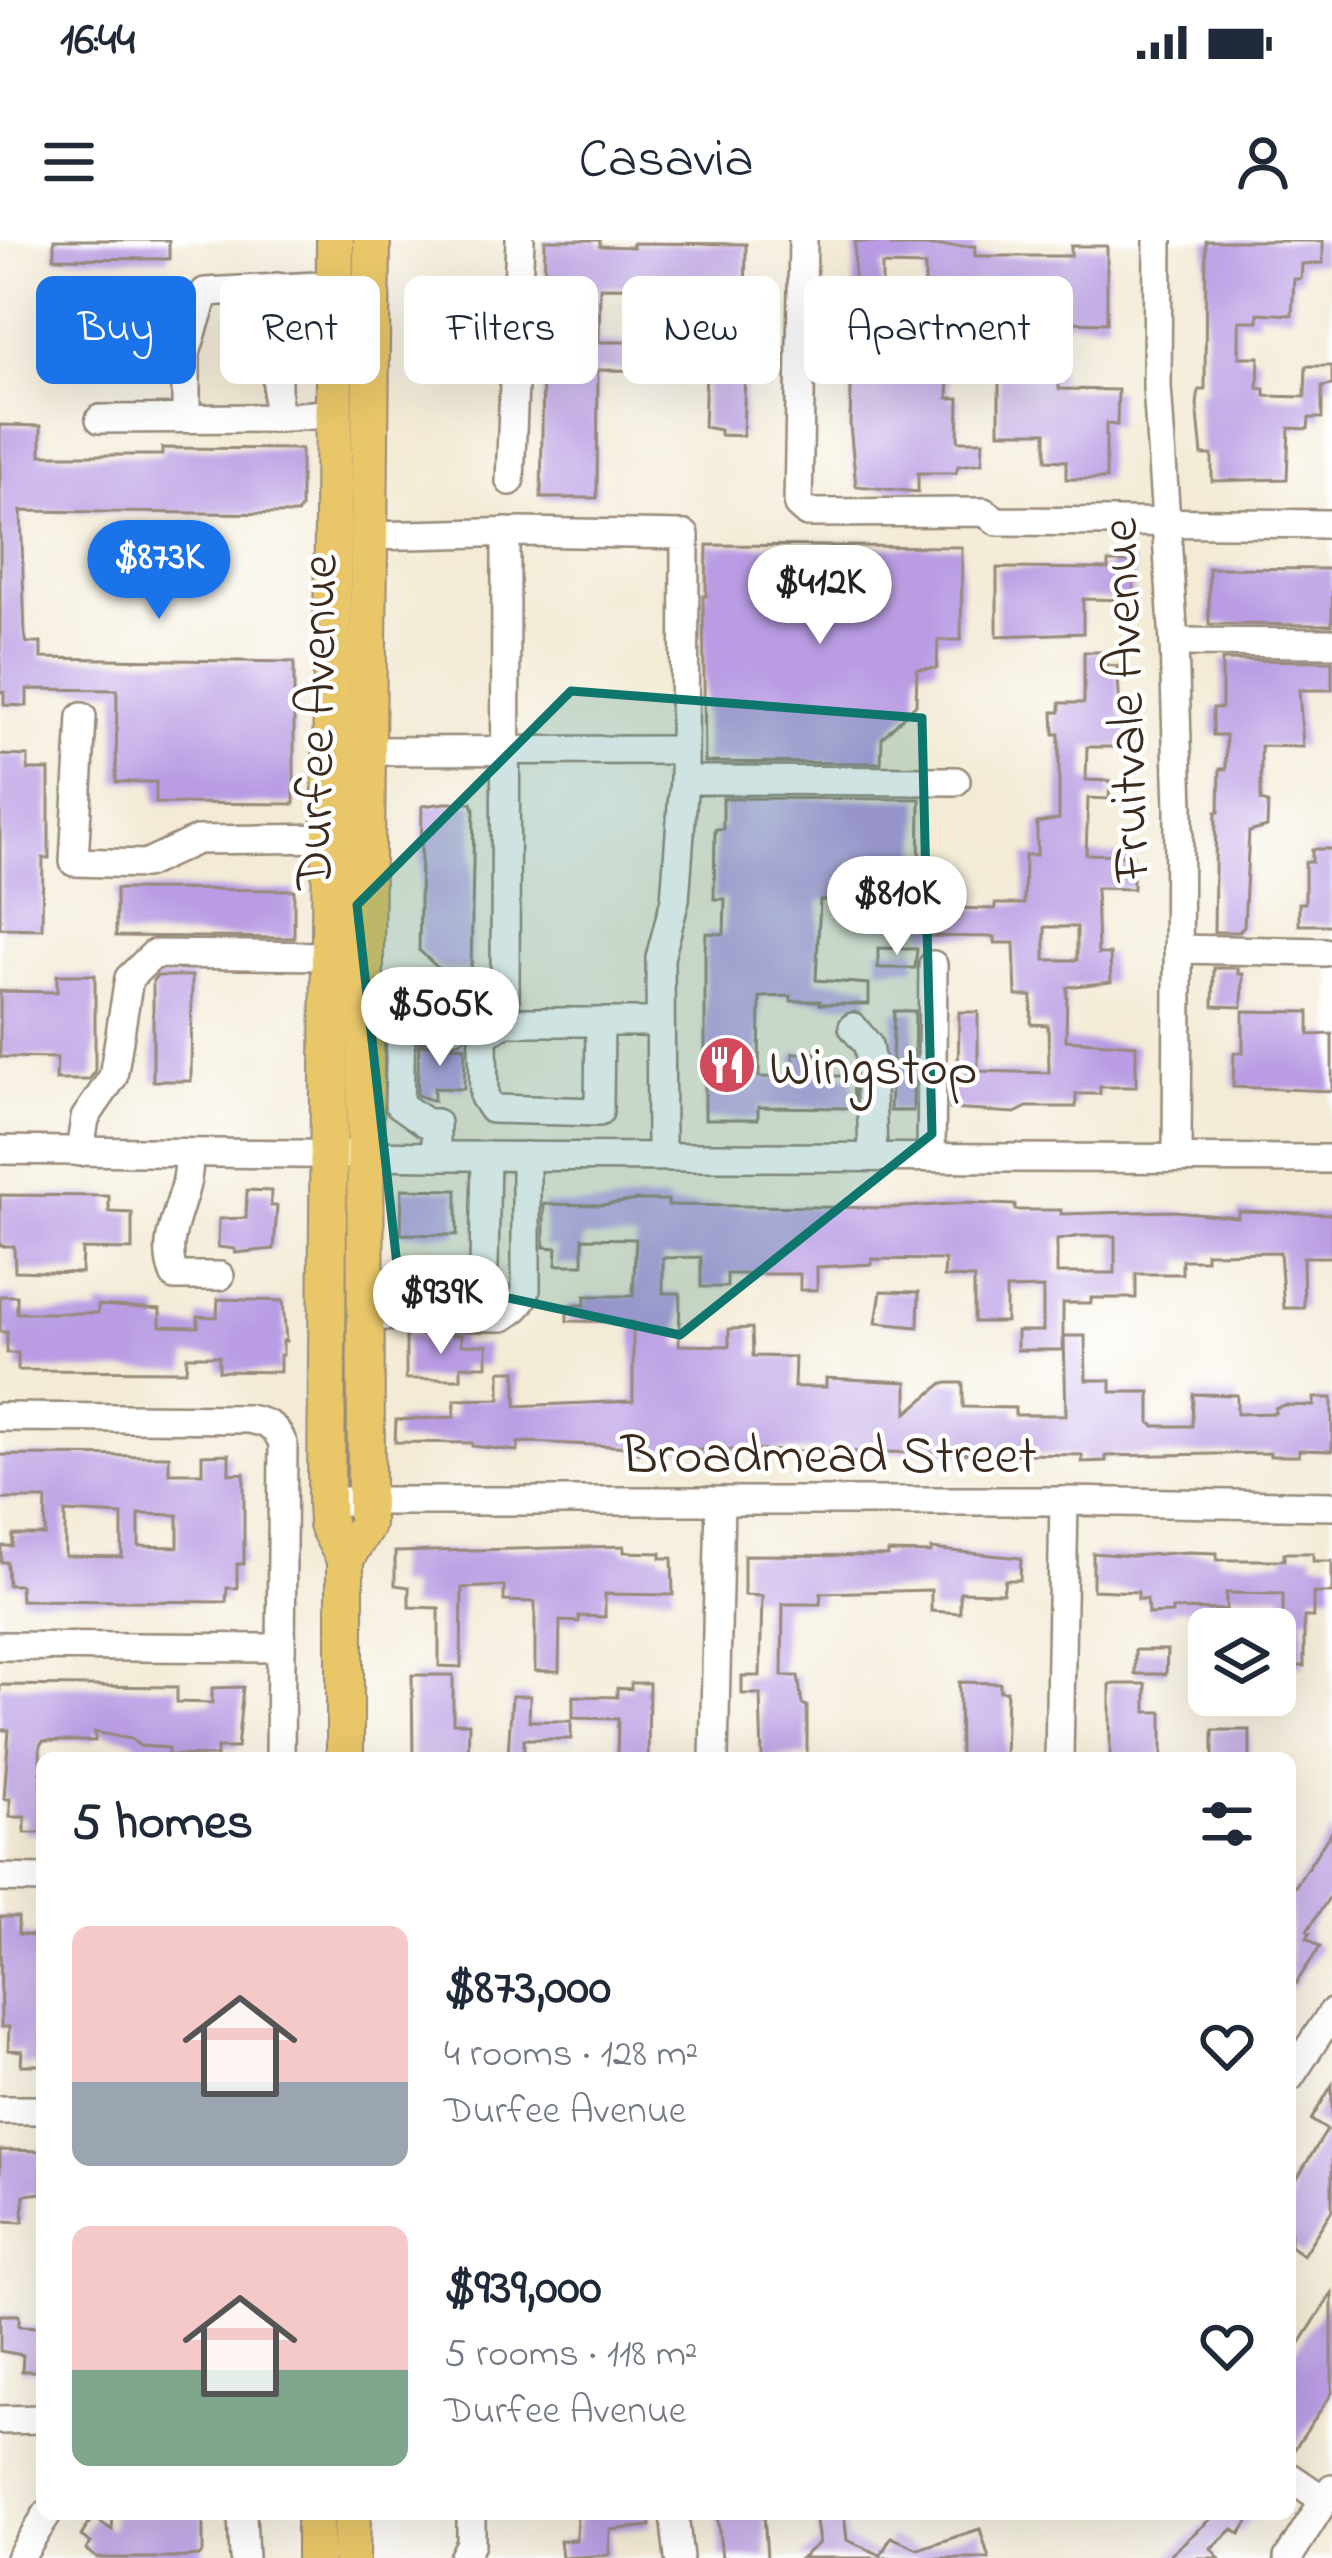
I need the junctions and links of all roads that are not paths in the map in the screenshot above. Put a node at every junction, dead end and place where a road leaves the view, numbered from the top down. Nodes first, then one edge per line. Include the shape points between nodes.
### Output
1 (335, 240) edge
2 (372, 240) edge
3 (520, 240) edge
4 (803, 240) edge
5 (1158, 240) edge
6 (335, 276) edge
7 (220, 291) edge
8 (277, 384) edge
9 (335, 384) edge
10 (335, 413) junction
11 (186, 417) junction
12 (277, 418) junction
13 (100, 419) dead end
14 (510, 481) dead end
15 (1165, 524) junction
16 (1332, 524) edge
17 (506, 532) junction
18 (370, 536) junction
19 (1174, 642) junction
20 (1332, 643) edge
21 (82, 718) dead end
22 (682, 750) junction
23 (352, 751) junction
24 (508, 751) junction
25 (684, 780) junction
26 (956, 782) dead end
27 (331, 838) junction
28 (1178, 949) junction
29 (1324, 952) dead end
30 (329, 956) junction
31 (933, 965) dead end
32 (505, 1022) junction
33 (600, 1022) junction
34 (660, 1022) junction
35 (455, 1027) dead end
36 (853, 1027) dead end
37 (0, 1150) edge
38 (80, 1152) junction
39 (188, 1154) junction
40 (328, 1154) junction
41 (365, 1155) junction
42 (436, 1156) junction
43 (486, 1156) junction
44 (526, 1156) junction
45 (661, 1156) junction
46 (873, 1156) junction
47 (931, 1156) junction
48 (1177, 1156) junction
49 (1332, 1159) edge
50 (484, 1266) dead end
51 (220, 1276) dead end
52 (365, 1316) junction
53 (0, 1417) edge
54 (366, 1501) junction
55 (1064, 1501) junction
56 (326, 1502) junction
57 (719, 1502) junction
58 (1332, 1506) edge
59 (345, 1559) junction
60 (0, 1646) edge
61 (281, 1648) junction
62 (280, 1752) edge
63 (345, 1752) edge
64 (714, 1752) edge
65 (1060, 1752) edge
66 (0, 1878) edge
67 (36, 1879) edge
68 (1332, 2013) edge
69 (1296, 2068) edge
70 (0, 2110) edge
71 (36, 2110) edge
72 (0, 2420) edge
73 (36, 2420) edge
74 (1296, 2479) edge
75 (1328, 2494) edge
76 (43, 2520) edge
77 (242, 2520) edge
78 (315, 2520) edge
79 (352, 2520) edge
80 (471, 2520) edge
81 (675, 2520) edge
82 (20, 2558) edge
83 (244, 2558) edge
84 (315, 2558) edge
85 (351, 2558) edge
86 (463, 2558) edge
87 (679, 2558) edge
88 (1288, 2558) edge

1 - 6 main road, Durfee Avenue
2 - 18 main road, Durfee Avenue
3 - 14 street
4 - 15 street via 801,510
5 - 15 street, Fruitvale Avenue
7 - 11 street via 206,292 186,353
8 - 12 street
9 - 10 main road, Durfee Avenue
10 - 12 street
10 - 23 main road, Durfee Avenue
11 - 12 street
11 - 13 street
15 - 16 street
15 - 19 street, Fruitvale Avenue
17 - 18 street
17 - 22 street via 685,536
17 - 24 street
18 - 23 main road, Durfee Avenue
19 - 20 street
19 - 28 street, Fruitvale Avenue
21 - 27 street via 74,862 145,864 196,840
22 - 24 street
22 - 25 street
23 - 24 street
23 - 27 main road, Durfee Avenue
23 - 41 main road, Durfee Avenue
24 - 32 street
25 - 26 street
25 - 34 street via 675,900 660,958
27 - 30 main road, Durfee Avenue
28 - 29 street
28 - 48 street, Fruitvale Avenue
30 - 38 street via 154,954 129,978 113,1077 85,1118
30 - 40 main road, Durfee Avenue
31 - 47 street
32 - 33 street
32 - 33 street via 483,1041 484,1097 492,1109 598,1112
33 - 34 street
34 - 45 street
35 - 42 street via 401,1026 398,1104 436,1124
36 - 46 street via 870,1058
37 - 38 street
38 - 39 street
39 - 40 street
39 - 51 street via 191,1176 171,1229 170,1267 175,1276
40 - 41 street
40 - 56 main road, Durfee Avenue
41 - 42 street
41 - 52 main road, Durfee Avenue
42 - 43 street
43 - 44 street
43 - 50 street
44 - 45 street
44 - 52 street via 524,1300 503,1317
45 - 46 street
46 - 47 street
47 - 48 street
48 - 49 street
52 - 54 main road, Durfee Avenue
53 - 61 street via 269,1423 283,1444
54 - 56 street, Broadmead Street
54 - 57 street, Broadmead Street
54 - 59 main road, Durfee Avenue via 366,1525
55 - 57 street, Broadmead Street
55 - 58 street, Broadmead Street
55 - 65 street
56 - 59 main road, Durfee Avenue via 327,1526
57 - 64 street
59 - 63 main road, Durfee Avenue
60 - 61 street
61 - 62 street
66 - 67 street
68 - 69 street
70 - 71 street
72 - 73 street
74 - 75 street
75 - 88 street
76 - 82 street
77 - 83 street
78 - 84 main road
79 - 85 main road
80 - 86 street
81 - 87 street

